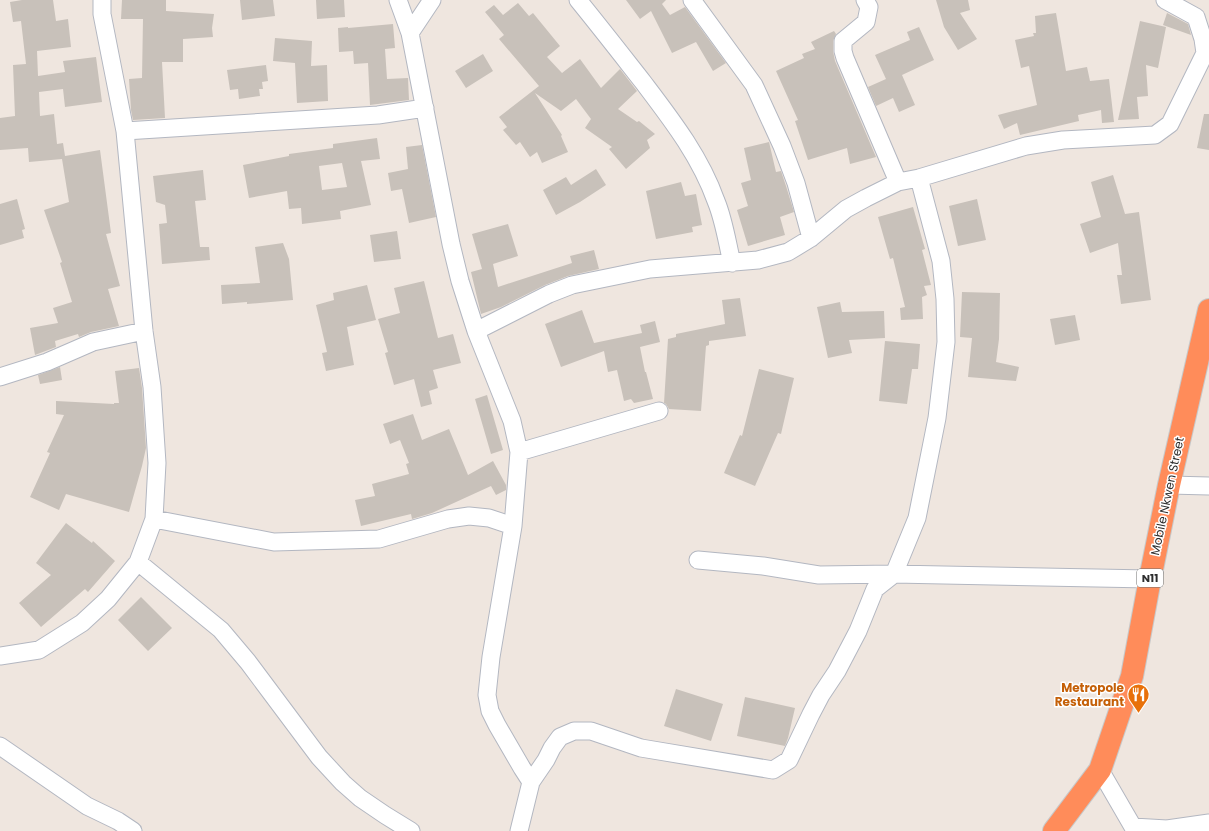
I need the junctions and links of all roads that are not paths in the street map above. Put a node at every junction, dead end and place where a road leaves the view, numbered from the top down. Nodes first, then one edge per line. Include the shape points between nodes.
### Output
1 (102, 0) edge
2 (398, 0) edge
3 (432, 0) edge
4 (578, 0) edge
5 (692, 0) edge
6 (865, 0) edge
7 (1165, 0) edge
8 (410, 34) junction
9 (1207, 53) edge
10 (425, 108) junction
11 (125, 132) junction
12 (919, 178) junction
13 (898, 182) junction
14 (811, 238) junction
15 (732, 263) junction
16 (1209, 310) edge
17 (144, 331) junction
18 (476, 331) junction
19 (0, 377) edge
20 (659, 411) dead end
21 (519, 452) junction
22 (1169, 485) junction
23 (1209, 486) edge
24 (154, 519) junction
25 (513, 526) junction
26 (698, 560) dead end
27 (138, 562) junction
28 (894, 574) junction
29 (1150, 579) junction
30 (0, 656) edge
31 (0, 746) edge
32 (1100, 770) junction
33 (531, 782) junction
34 (1209, 823) edge
35 (1134, 829) edge
36 (133, 831) edge
37 (411, 831) edge
38 (519, 831) edge
39 (1054, 831) edge

1 - 11 street via 102,14
2 - 8 street
3 - 8 street
4 - 15 street via 677,126 694,153 717,201
5 - 14 street via 754,85 796,183
6 - 13 street via 869,7 866,22 843,41 843,51
7 - 9 street via 1196,17
8 - 10 street
9 - 12 street via 1170,124 1155,135 1063,140 1026,146
10 - 11 street via 378,115
10 - 18 street via 451,244
11 - 17 street
12 - 13 street
12 - 28 street via 941,261 946,342 937,418 917,518
13 - 14 street via 846,209
14 - 15 street via 788,252 758,260
15 - 18 street via 650,269 572,285
16 - 22 highway, Mobile Nkwen Street / N11
17 - 19 street via 93,342 47,362
17 - 24 street via 152,387 157,463
18 - 21 street via 512,421
20 - 21 street
21 - 25 street
22 - 23 street
22 - 29 highway, Mobile Nkwen Street / N11
24 - 25 street via 274,542 379,539 448,519 469,516 489,518
24 - 27 street
25 - 33 street via 491,657 488,695 490,711
26 - 28 street via 763,566 819,575
27 - 30 street via 108,599 82,623 39,650
27 - 37 street via 221,630 319,757 343,783 360,798
28 - 29 street
28 - 33 street via 875,589 858,630 837,671 821,695 789,760 774,770 641,748 591,731 574,731 560,737
29 - 32 highway, Mobile Nkwen Street / N11 via 1132,676
31 - 36 street via 87,806
32 - 35 street
32 - 39 highway, Mobile Nkwen Street / N11
33 - 38 street
34 - 35 street via 1167,830

